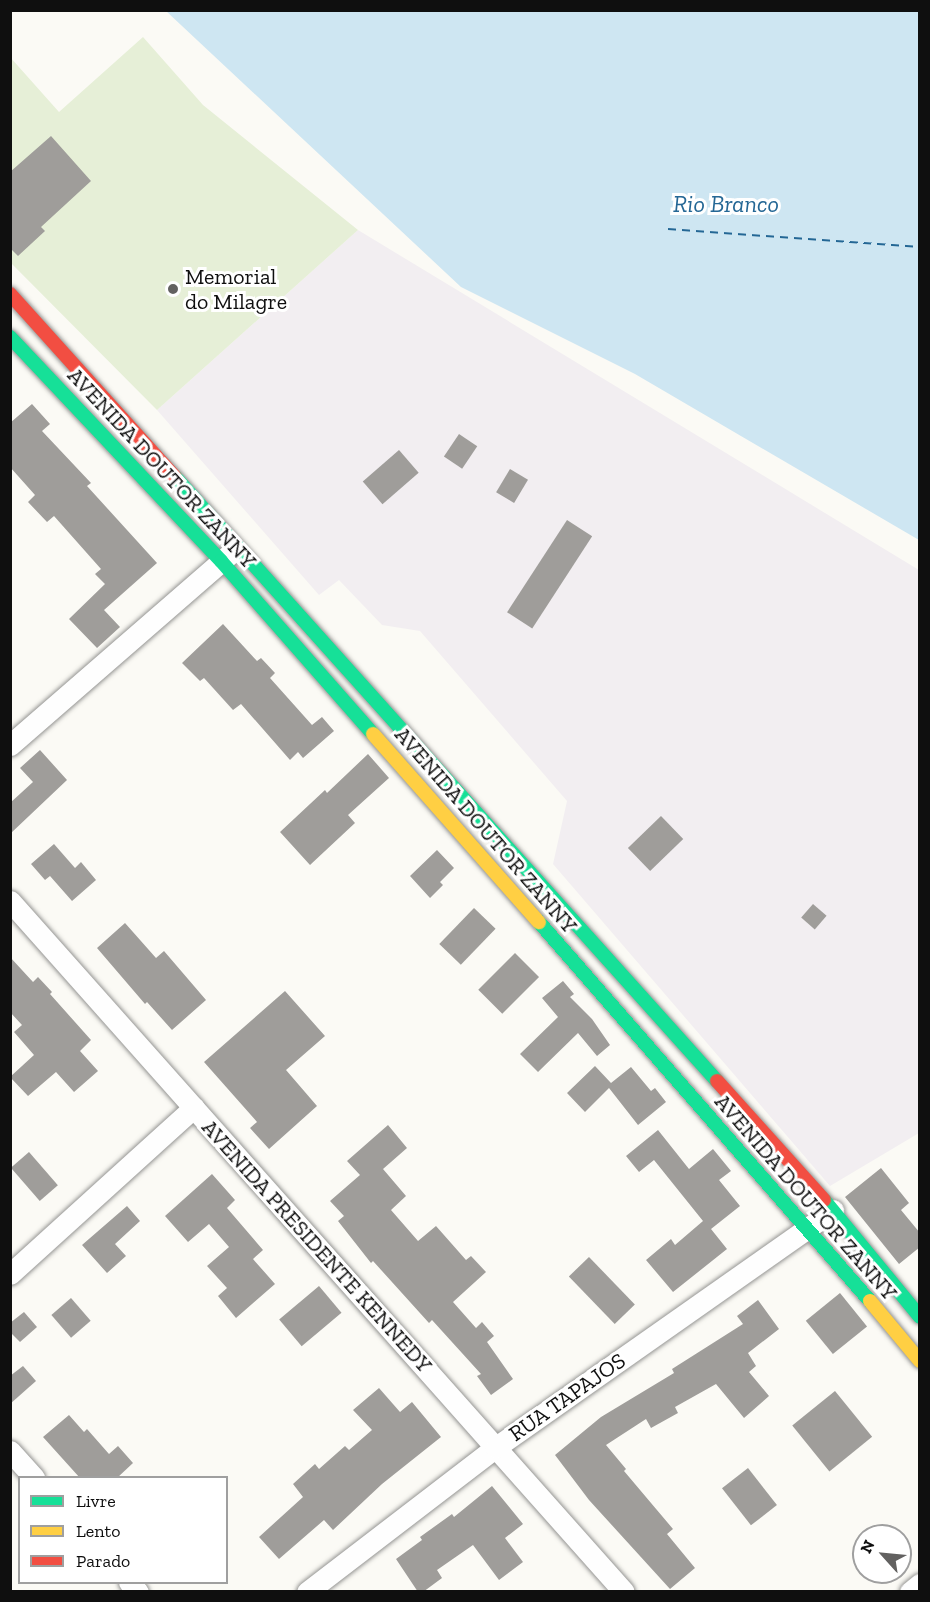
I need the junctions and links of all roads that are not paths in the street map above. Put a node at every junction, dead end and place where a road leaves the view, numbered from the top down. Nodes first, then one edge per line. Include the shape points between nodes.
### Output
1 (14, 305) edge
2 (10, 337) edge
3 (238, 547) junction
4 (221, 561) junction
5 (10, 745) edge
6 (10, 901) edge
7 (194, 1107) junction
8 (833, 1210) junction
9 (808, 1228) junction
10 (10, 1274) edge
11 (920, 1317) edge
12 (920, 1361) edge
13 (496, 1447) junction
14 (10, 1451) edge
15 (32, 1476) edge
16 (920, 1584) edge
17 (307, 1592) edge
18 (624, 1592) edge
19 (910, 1592) edge

1 - 3 street, AVENIDA DOUTOR ZANNY
2 - 4 street, AVENIDA DOUTOR ZANNY
3 - 4 street
3 - 8 street, AVENIDA DOUTOR ZANNY
4 - 5 street
4 - 9 street, AVENIDA DOUTOR ZANNY
6 - 7 street, AVENIDA PRESIDENTE KENNEDY
7 - 10 street
7 - 13 street, AVENIDA PRESIDENTE KENNEDY
8 - 9 street, RUA TAPAJOS
8 - 11 street, AVENIDA DOUTOR ZANNY
9 - 12 street, AVENIDA DOUTOR ZANNY
9 - 13 street, RUA TAPAJOS
13 - 17 street, RUA TAPAJOS
13 - 18 street, AVENIDA PRESIDENTE KENNEDY
14 - 15 street
16 - 19 street

